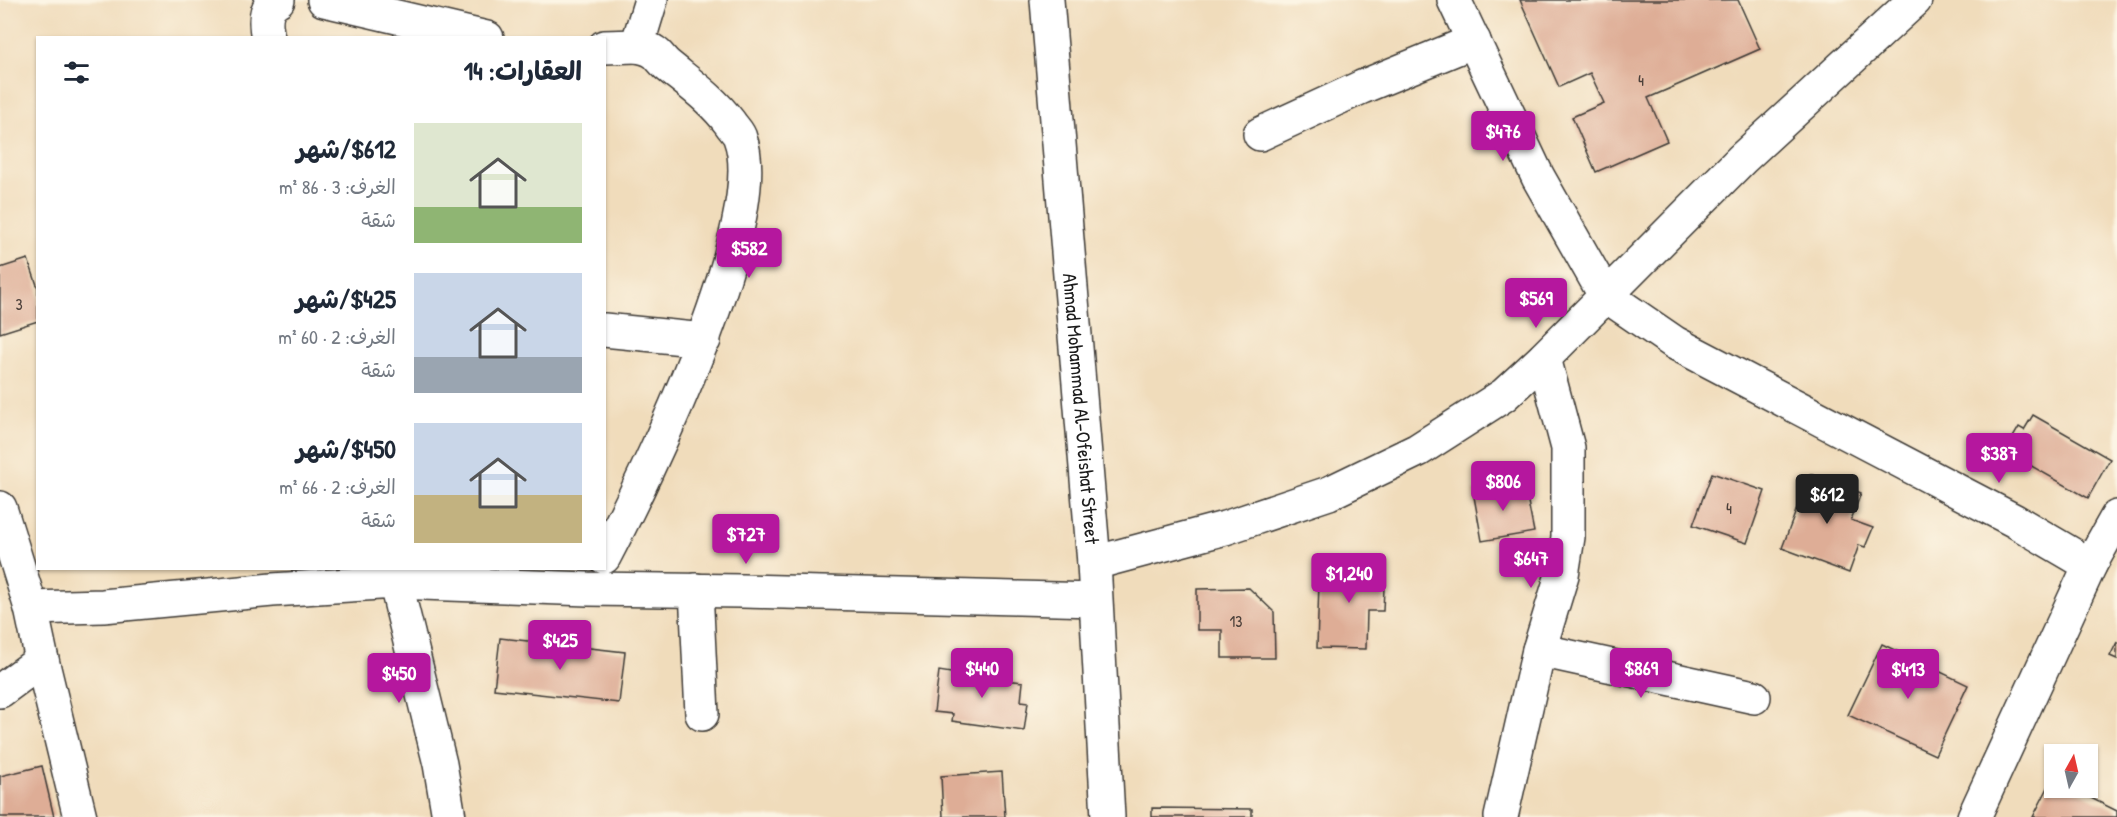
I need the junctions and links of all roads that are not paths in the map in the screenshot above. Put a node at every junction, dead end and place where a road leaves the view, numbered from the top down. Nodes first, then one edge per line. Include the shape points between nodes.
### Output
1 (278, 0) edge
2 (324, 0) edge
3 (651, 0) edge
4 (1047, 0) edge
5 (1454, 0) edge
6 (1916, 0) edge
7 (268, 36) edge
8 (478, 36) edge
9 (1474, 41) junction
10 (637, 46) junction
11 (606, 47) edge
12 (1260, 134) dead end
13 (1605, 295) junction
14 (606, 330) edge
15 (704, 340) junction
16 (1544, 358) junction
17 (0, 508) edge
18 (2117, 517) edge
19 (606, 553) edge
20 (1094, 564) junction
21 (2090, 565) junction
22 (394, 575) edge
23 (593, 579) edge
24 (696, 590) junction
25 (1095, 600) junction
26 (31, 608) junction
27 (1539, 651) junction
28 (42, 660) junction
29 (0, 691) edge
30 (1754, 697) dead end
31 (702, 714) dead end
32 (80, 817) edge
33 (449, 817) edge
34 (1108, 817) edge
35 (1501, 817) edge
36 (1974, 817) edge

1 - 7 street via 265,18
2 - 8 street
3 - 10 street
4 - 20 street, Ahmad Mohammad Al-Ofeishat Street
5 - 9 street
6 - 13 street via 1742,159
9 - 12 street
9 - 13 street via 1538,177
10 - 11 street
10 - 15 street via 654,52 704,94 740,137 745,159 743,198 732,250
13 - 16 street
13 - 21 street via 1675,343 2015,521
14 - 15 street
15 - 19 street
16 - 20 street via 1504,394 1464,422 1418,450 1329,493 1225,528
16 - 27 street via 1568,448 1569,489 1562,575
17 - 26 street
18 - 21 street
20 - 25 street, Ahmad Mohammad Al-Ofeishat Street
21 - 36 street
22 - 23 street
22 - 26 street via 103,606
22 - 33 street
23 - 24 street
24 - 25 street
24 - 31 street
25 - 34 street, Ahmad Mohammad Al-Ofeishat Street
26 - 28 street
27 - 30 street
27 - 35 street
28 - 29 street
28 - 32 street

